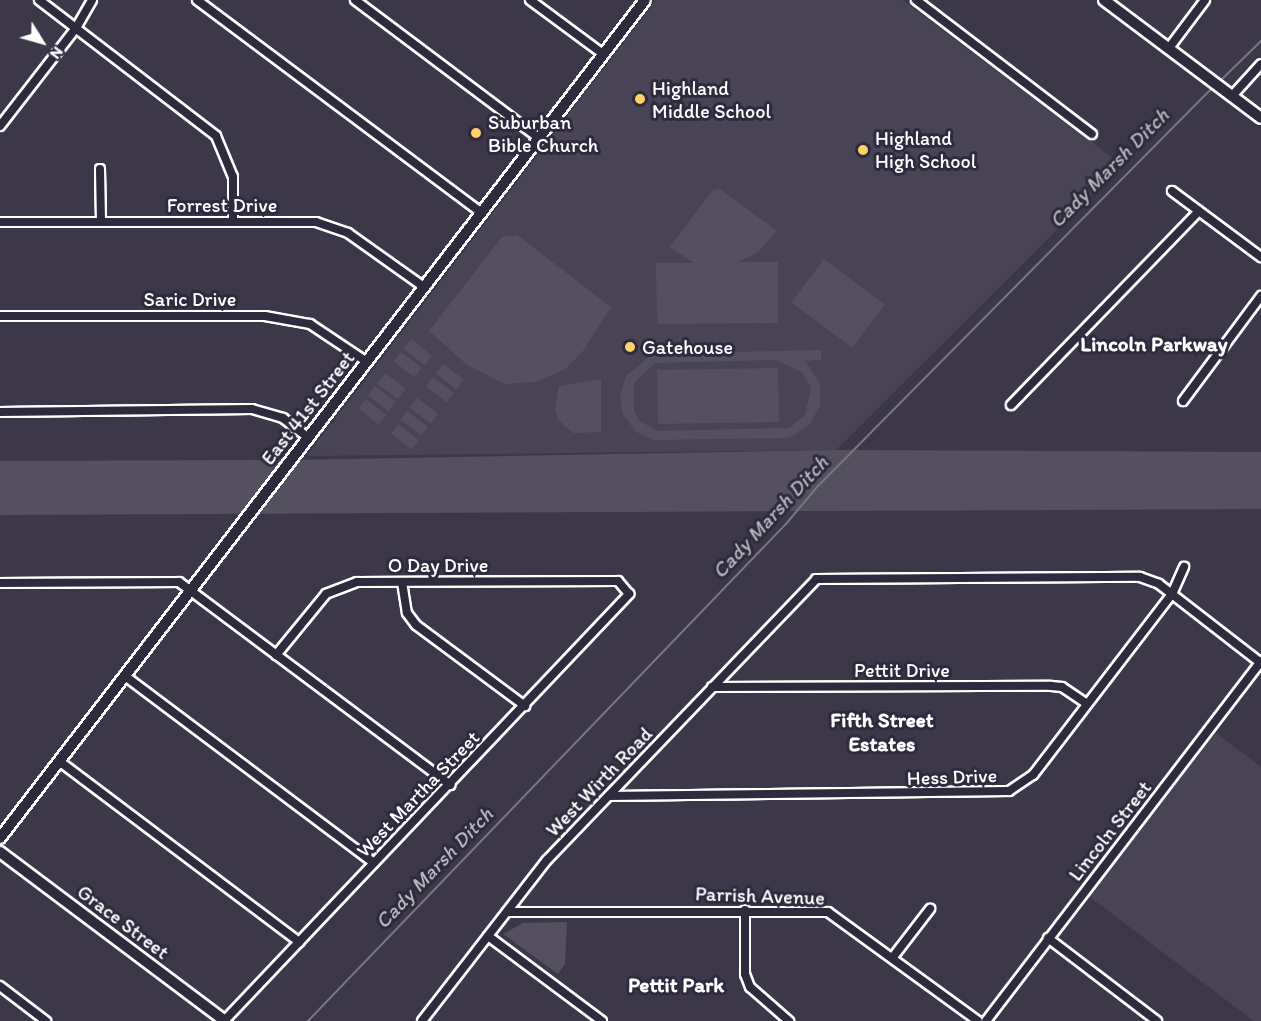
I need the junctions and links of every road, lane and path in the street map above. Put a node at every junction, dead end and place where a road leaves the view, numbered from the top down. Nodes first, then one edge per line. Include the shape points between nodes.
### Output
1 (39, 0) edge
2 (92, 0) edge
3 (197, 0) edge
4 (530, 0) edge
5 (645, 0) edge
6 (1104, 0) edge
7 (1205, 0) edge
8 (358, 1) edge
9 (921, 2) edge
10 (76, 28) junction
11 (1169, 48) junction
12 (603, 54) junction
13 (1261, 64) edge
14 (1228, 93) junction
15 (1261, 118) edge
16 (0, 126) edge
17 (1092, 134) dead end
18 (539, 138) junction
19 (100, 169) dead end
20 (1172, 191) dead end
21 (1199, 211) junction
22 (482, 213) junction
23 (233, 221) junction
24 (0, 222) edge
25 (101, 222) junction
26 (1261, 257) edge
27 (424, 287) junction
28 (1261, 296) edge
29 (0, 316) edge
30 (368, 362) junction
31 (1183, 401) dead end
32 (1011, 405) dead end
33 (0, 412) edge
34 (309, 438) junction
35 (1184, 567) dead end
36 (402, 582) junction
37 (0, 583) edge
38 (627, 588) joint
39 (190, 590) junction
40 (1172, 594) junction
41 (276, 655) junction
42 (1261, 662) edge
43 (125, 676) junction
44 (712, 687) junction
45 (1087, 704) junction
46 (525, 706) junction
47 (59, 761) junction
48 (450, 784) junction
49 (609, 796) junction
50 (0, 838) edge
51 (0, 852) edge
52 (374, 863) junction
53 (930, 909) dead end
54 (745, 910) junction
55 (507, 912) junction
56 (488, 936) junction
57 (1048, 938) junction
58 (299, 942) junction
59 (893, 957) junction
60 (0, 986) edge
61 (46, 1021) edge
62 (224, 1021) edge
63 (422, 1021) edge
64 (602, 1021) edge
65 (789, 1021) edge
66 (978, 1021) edge
67 (986, 1021) edge
68 (1157, 1021) edge

1 - 10 street
2 - 10 street
3 - 22 street
4 - 12 street
5 - 12 street, East 41st Street
6 - 11 street
7 - 11 street
8 - 18 street
9 - 17 street
10 - 16 street
10 - 23 street via 216,136 233,177
11 - 14 street
12 - 18 street, East 41st Street
13 - 14 street
14 - 15 street
18 - 22 street, East 41st Street
19 - 25 street
20 - 21 street
21 - 26 street
21 - 32 street
22 - 27 street, East 41st Street
23 - 25 street, Forrest Drive
23 - 27 street, Forrest Drive via 330,225 364,242
24 - 25 street, Forrest Drive
27 - 30 street, East 41st Street
28 - 31 street
29 - 30 street, Saric Drive via 265,316 310,324
30 - 34 street, East 41st Street
33 - 34 street via 252,409 283,418
34 - 39 street, East 41st Street
35 - 40 street, Hess Drive
36 - 38 street, O Day Drive via 618,581
36 - 41 street, O Day Drive via 357,582 327,594
36 - 46 street via 402,601 416,625
37 - 39 street via 179,582
38 - 46 street, West Martha Street via 628,600
39 - 41 street
39 - 43 street, East 41st Street
40 - 42 street
40 - 44 street, West Wirth Road via 1140,577 816,579
40 - 45 street, Hess Drive
41 - 48 street
42 - 57 street, Lincoln Street
43 - 47 street, East 41st Street
43 - 52 street
44 - 45 street, Pettit Drive via 1051,686 1062,687
44 - 49 street, West Wirth Road
45 - 49 street, Hess Drive via 1033,775 1022,785 995,794
46 - 48 street, West Martha Street
47 - 50 street, East 41st Street
47 - 58 street
48 - 52 street, West Martha Street
49 - 55 street, West Wirth Road via 547,860
51 - 62 street, Grace Street
52 - 58 street, West Martha Street
53 - 59 street
54 - 55 street, Parrish Avenue
54 - 59 street, Parrish Avenue via 828,912
54 - 65 street via 745,974 750,987
55 - 56 street, West Wirth Road
56 - 63 street, West Wirth Road
56 - 64 street
57 - 67 street, Lincoln Street
57 - 68 street
58 - 62 street, West Martha Street
59 - 66 street, Parrish Avenue
60 - 61 street

